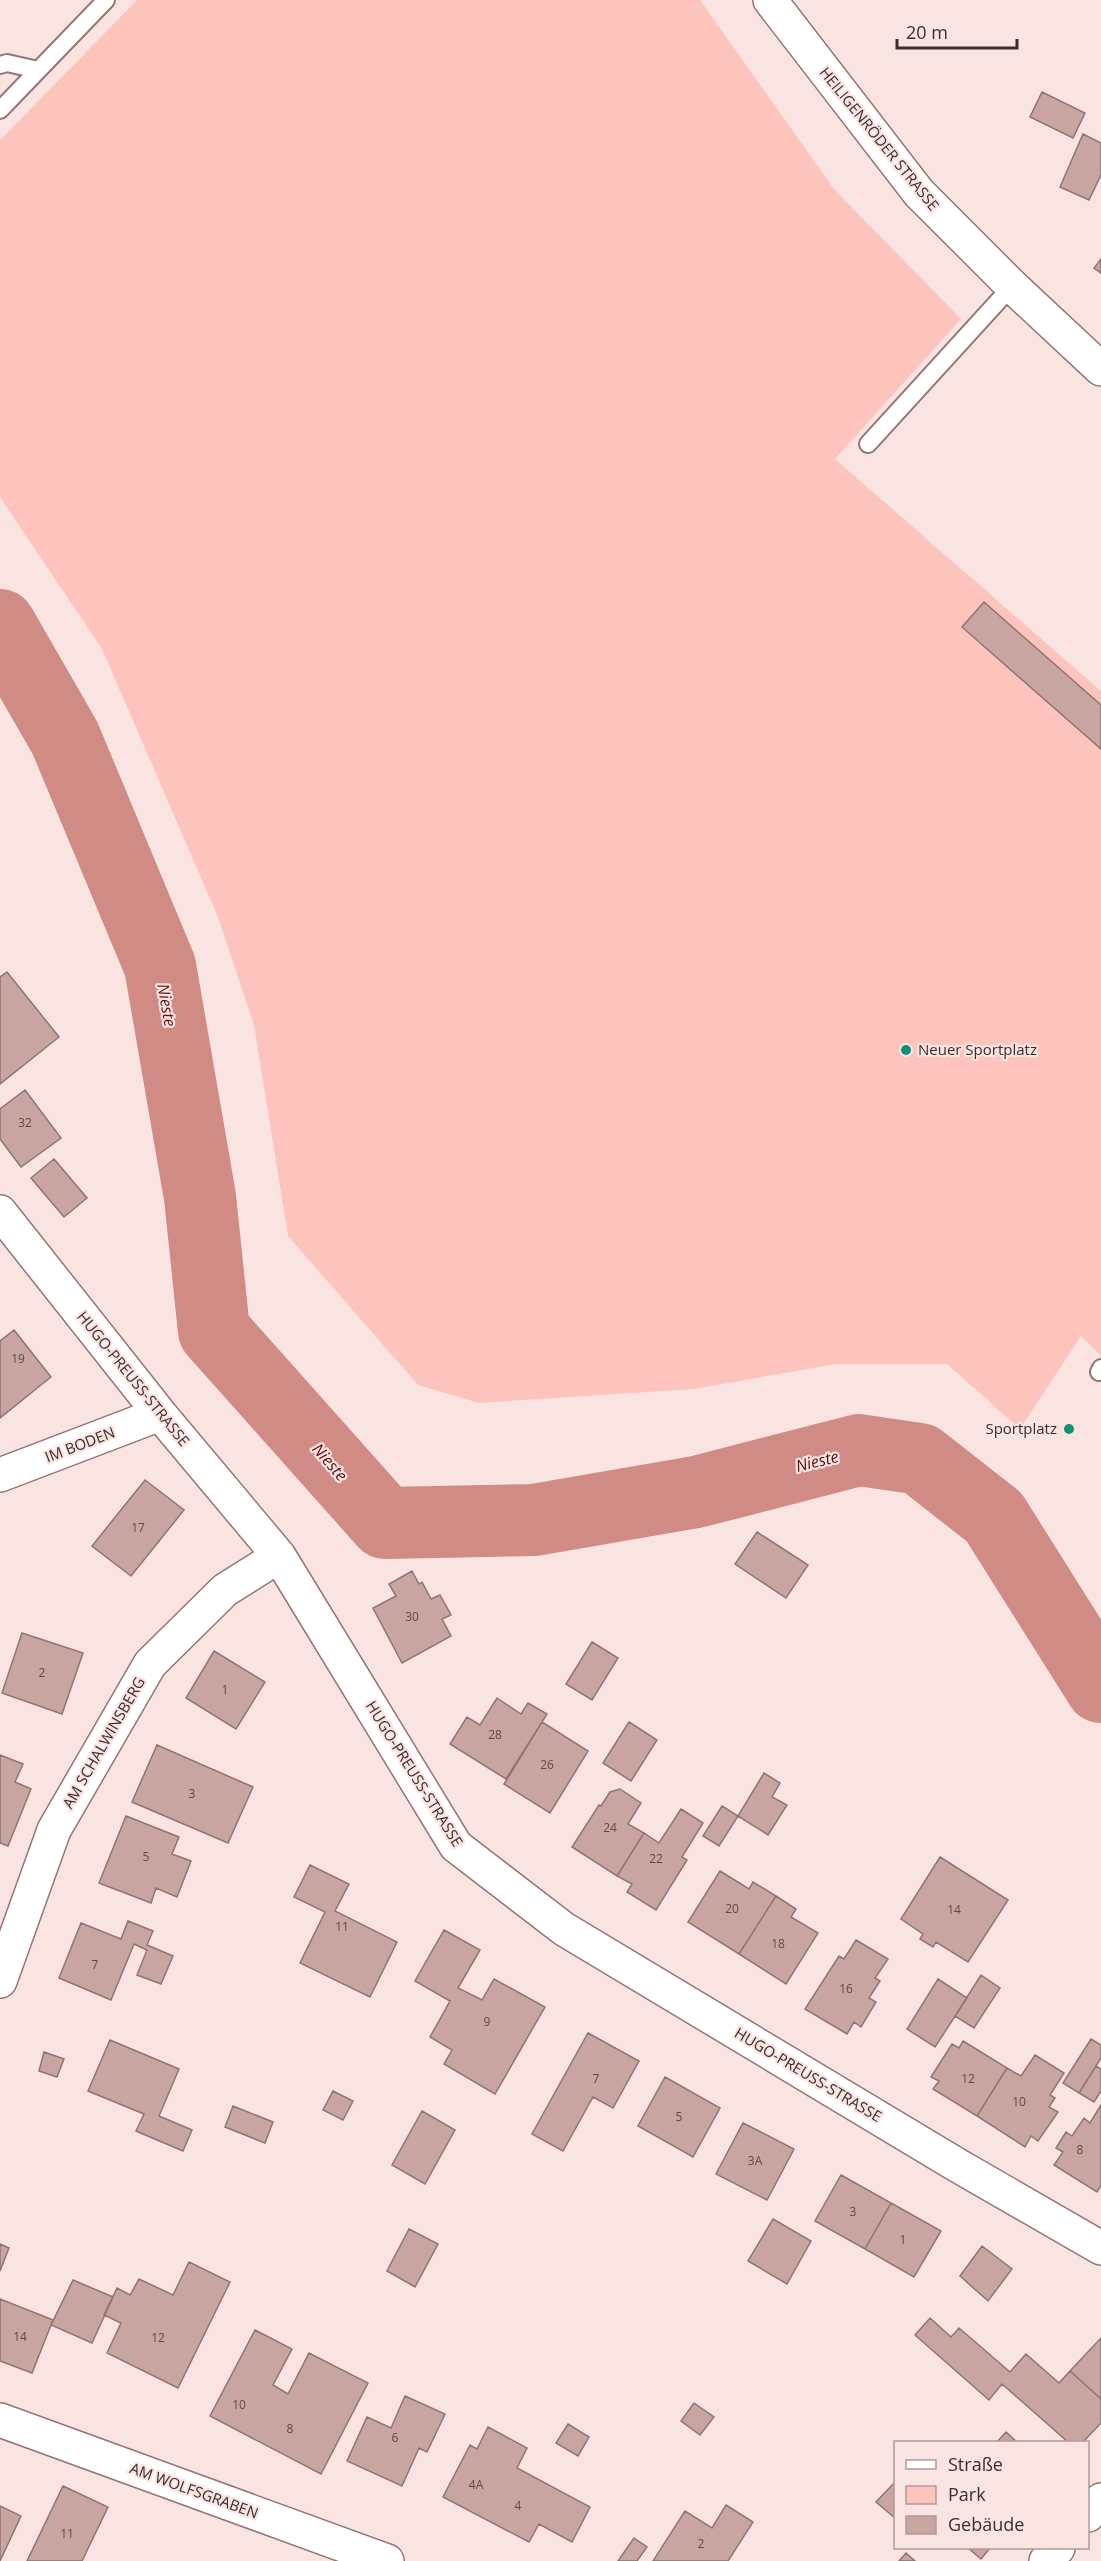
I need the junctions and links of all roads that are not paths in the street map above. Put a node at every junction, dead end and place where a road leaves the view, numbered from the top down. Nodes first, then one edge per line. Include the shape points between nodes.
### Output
1 (106, 0) edge
2 (770, 0) edge
3 (0, 65) edge
4 (38, 70) junction
5 (0, 110) edge
6 (1012, 286) junction
7 (1101, 369) edge
8 (868, 444) dead end
9 (0, 1212) edge
10 (160, 1414) junction
11 (0, 1475) edge
12 (279, 1556) junction
13 (0, 1981) edge
14 (1101, 2248) edge
15 (0, 2420) edge
16 (1101, 2500) edge
17 (1089, 2514) edge
18 (1056, 2549) edge
19 (387, 2561) edge
20 (1046, 2561) edge

1 - 4 lane
2 - 6 street, HEILIGENRÖDER STRASSE via 919,193
3 - 4 lane
4 - 5 lane
6 - 7 street, HEILIGENRÖDER STRASSE
6 - 8 lane
9 - 10 street, HUGO-PREUSS-STRASSE
10 - 11 street, IM BODEN
10 - 12 street, HUGO-PREUSS-STRASSE
12 - 13 street, AM SCHALWINSBERG via 225,1590 150,1664 54,1830
12 - 14 street, HUGO-PREUSS-STRASSE via 456,1846 564,1929
15 - 19 street, AM WOLFSGRABEN
16 - 17 street
18 - 20 street

